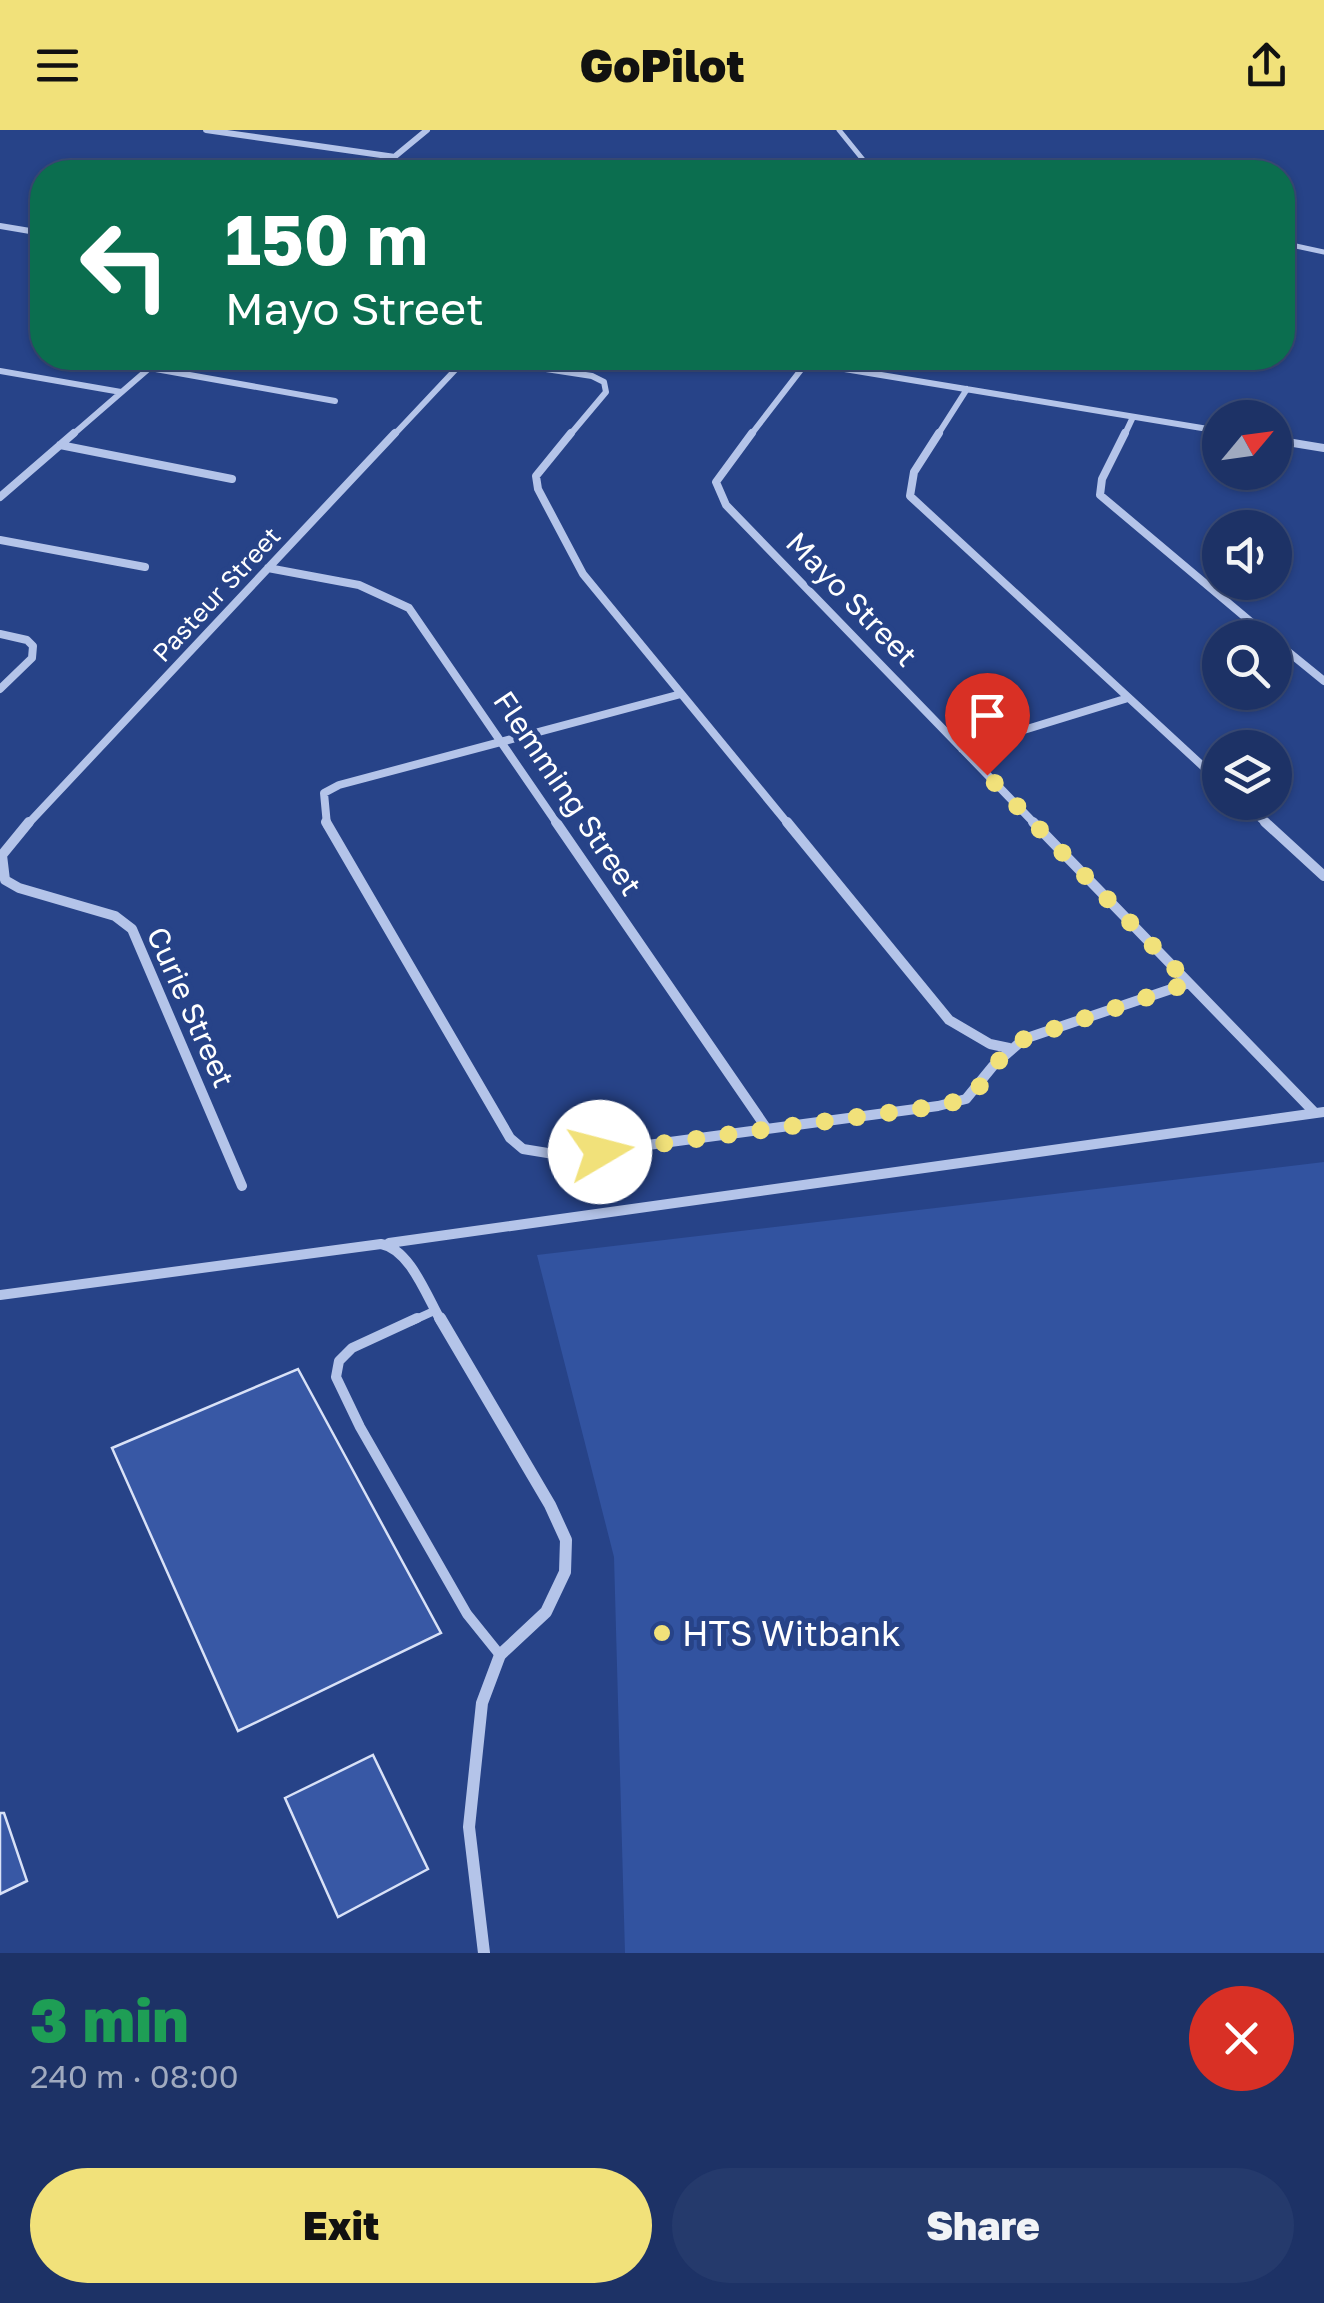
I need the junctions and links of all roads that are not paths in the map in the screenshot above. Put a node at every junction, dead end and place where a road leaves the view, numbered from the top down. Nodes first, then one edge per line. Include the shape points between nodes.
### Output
1 (206, 130) edge
2 (427, 130) edge
3 (839, 130) edge
4 (395, 157) junction
5 (391, 160) edge
6 (863, 160) edge
7 (0, 226) edge
8 (30, 232) edge
9 (1295, 246) edge
10 (1324, 252) edge
11 (148, 370) edge
12 (161, 370) edge
13 (455, 370) edge
14 (553, 370) edge
15 (800, 370) edge
16 (854, 370) edge
17 (0, 372) edge
18 (967, 389) junction
19 (121, 392) junction
20 (334, 402) dead end
21 (1133, 416) junction
22 (1202, 428) edge
23 (1292, 443) edge
24 (60, 446) junction
25 (1324, 448) edge
26 (232, 478) dead end
27 (0, 497) edge
28 (0, 540) edge
29 (145, 568) dead end
30 (268, 568) junction
31 (1250, 620) edge
32 (0, 634) edge
33 (1292, 655) edge
34 (1324, 681) edge
35 (0, 689) edge
36 (681, 694) junction
37 (1128, 698) junction
38 (502, 741) junction
39 (962, 749) junction
40 (1202, 766) edge
41 (1263, 820) edge
42 (0, 868) edge
43 (1324, 876) edge
44 (1189, 983) junction
45 (1010, 1048) junction
46 (1320, 1112) edge
47 (767, 1130) junction
48 (242, 1186) dead end
49 (381, 1244) junction
50 (0, 1295) edge
51 (434, 1311) junction
52 (500, 1655) junction
53 (484, 1953) edge

1 - 4 street
2 - 4 street
3 - 6 lane
4 - 5 street
7 - 8 street
9 - 10 lane
11 - 19 street
12 - 20 street
13 - 30 street, Pasteur Street
14 - 36 street via 592,376 604,382 606,392 536,481 584,574
15 - 39 street, Mayo Street via 719,476 718,493
16 - 18 street
17 - 19 street
18 - 21 street
18 - 37 street via 914,472 910,496
19 - 24 street
21 - 22 street
21 - 31 street via 1100,496
23 - 25 street
24 - 26 street
24 - 27 street
28 - 29 street
30 - 38 street, Flemming Street via 364,587 409,608
30 - 42 street, Pasteur Street via 14,838
32 - 35 street via 33,646 32,658
33 - 34 street
36 - 38 street
36 - 45 street via 949,1020
37 - 39 street
37 - 40 street
38 - 47 street, Flemming Street
38 - 47 street via 339,785 324,793 321,804 324,820 510,1138 524,1149 566,1156
39 - 44 street, Mayo Street
41 - 43 street
42 - 48 street, Curie Street via 4,880 19,888 115,916 132,929
44 - 45 street
44 - 46 street, Mayo Street
45 - 47 street via 966,1099
46 - 49 street
49 - 50 street
49 - 51 street via 403,1256
51 - 52 street via 566,1540 565,1572 546,1612
51 - 52 lane via 352,1348 338,1360 336,1377 468,1614
52 - 53 street via 482,1703 469,1827

